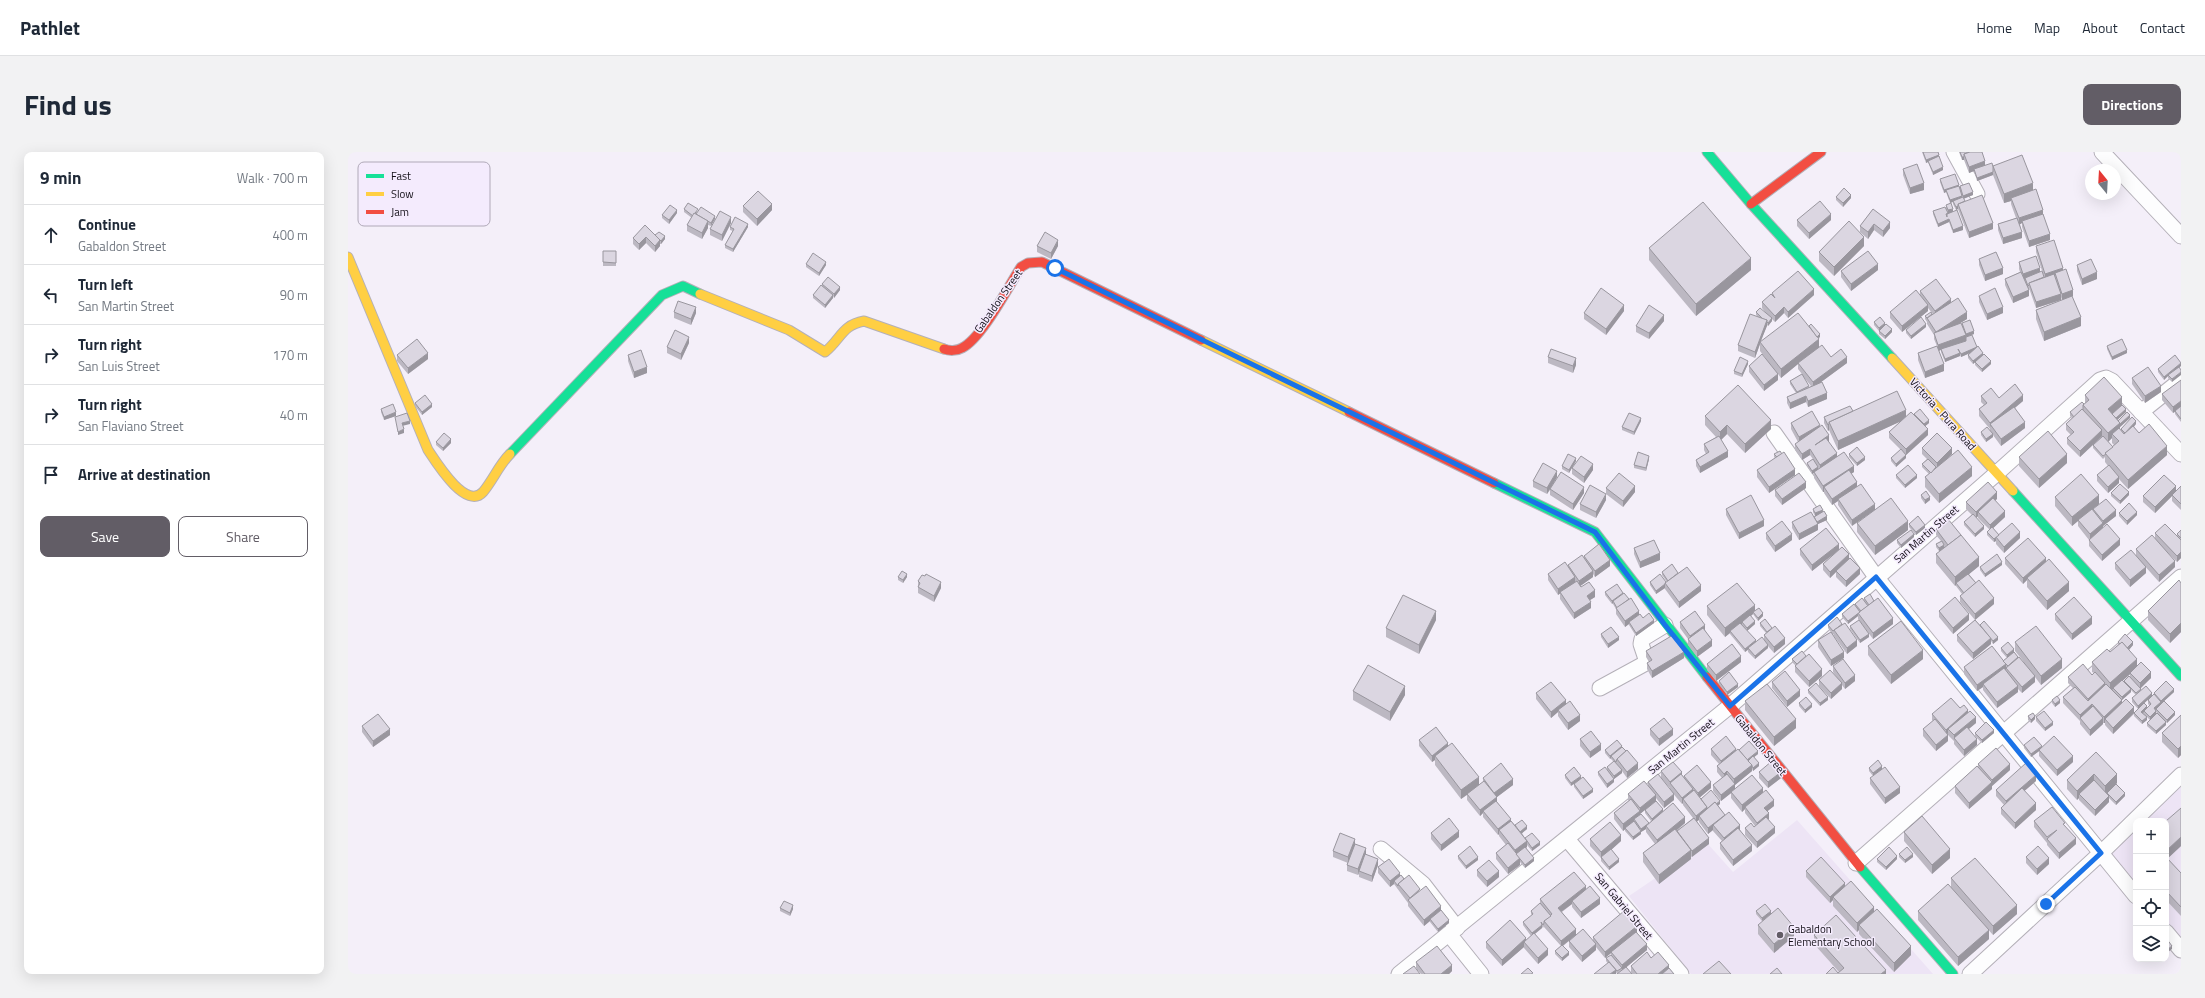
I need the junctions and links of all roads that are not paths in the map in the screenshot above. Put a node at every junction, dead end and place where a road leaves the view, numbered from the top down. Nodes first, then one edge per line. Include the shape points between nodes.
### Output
1 (1707, 152) edge
2 (1821, 152) edge
3 (1954, 152) edge
4 (2102, 152) edge
5 (1977, 194) dead end
6 (1751, 204) junction
7 (2181, 236) edge
8 (348, 257) edge
9 (2181, 380) edge
10 (2141, 412) junction
11 (1774, 432) dead end
12 (2178, 446) edge
13 (1997, 473) junction
14 (1876, 577) junction
15 (2181, 577) edge
16 (2131, 621) junction
17 (1665, 625) junction
18 (2181, 676) edge
19 (1600, 688) dead end
20 (1730, 706) junction
21 (2004, 732) junction
22 (2181, 775) edge
23 (1567, 839) junction
24 (1381, 849) dead end
25 (2101, 853) junction
26 (1856, 863) junction
27 (2133, 892) edge
28 (1453, 931) junction
29 (2169, 936) edge
30 (2181, 950) edge
31 (1399, 974) edge
32 (1481, 974) edge
33 (1681, 974) edge
34 (1952, 974) edge
35 (1970, 974) edge

1 - 6 street, Victoria - Pura Road
2 - 6 street
3 - 5 street
4 - 7 street
6 - 13 street, Victoria - Pura Road
8 - 17 street, Gabaldon Street via 428,450 444,476 472,497 482,493 505,459 662,295 673,289 683,286 715,302 789,330 825,352 845,327 853,322 864,321 946,350 957,350 964,347 974,336 1021,267 1028,263 1042,262 1595,532
9 - 10 street
10 - 12 street
10 - 13 street, San Martin Street via 2106,378 2100,380
11 - 14 street
13 - 14 street, San Martin Street
13 - 16 street, Victoria - Pura Road
14 - 20 street, San Martin Street
14 - 21 street
15 - 16 street
16 - 18 street, Victoria - Pura Road
16 - 21 street
17 - 19 street via 1642,639 1646,659 1644,664
17 - 20 street, Gabaldon Street
20 - 23 street, San Martin Street
20 - 26 street, Gabaldon Street
21 - 25 street
21 - 26 street
22 - 25 street
23 - 28 street, San Martin Street
23 - 33 street, San Gabriel Street
24 - 28 street via 1423,884
25 - 27 street
25 - 35 street
26 - 34 street, Gabaldon Street
28 - 31 street, San Martin Street
28 - 32 street
29 - 30 street

